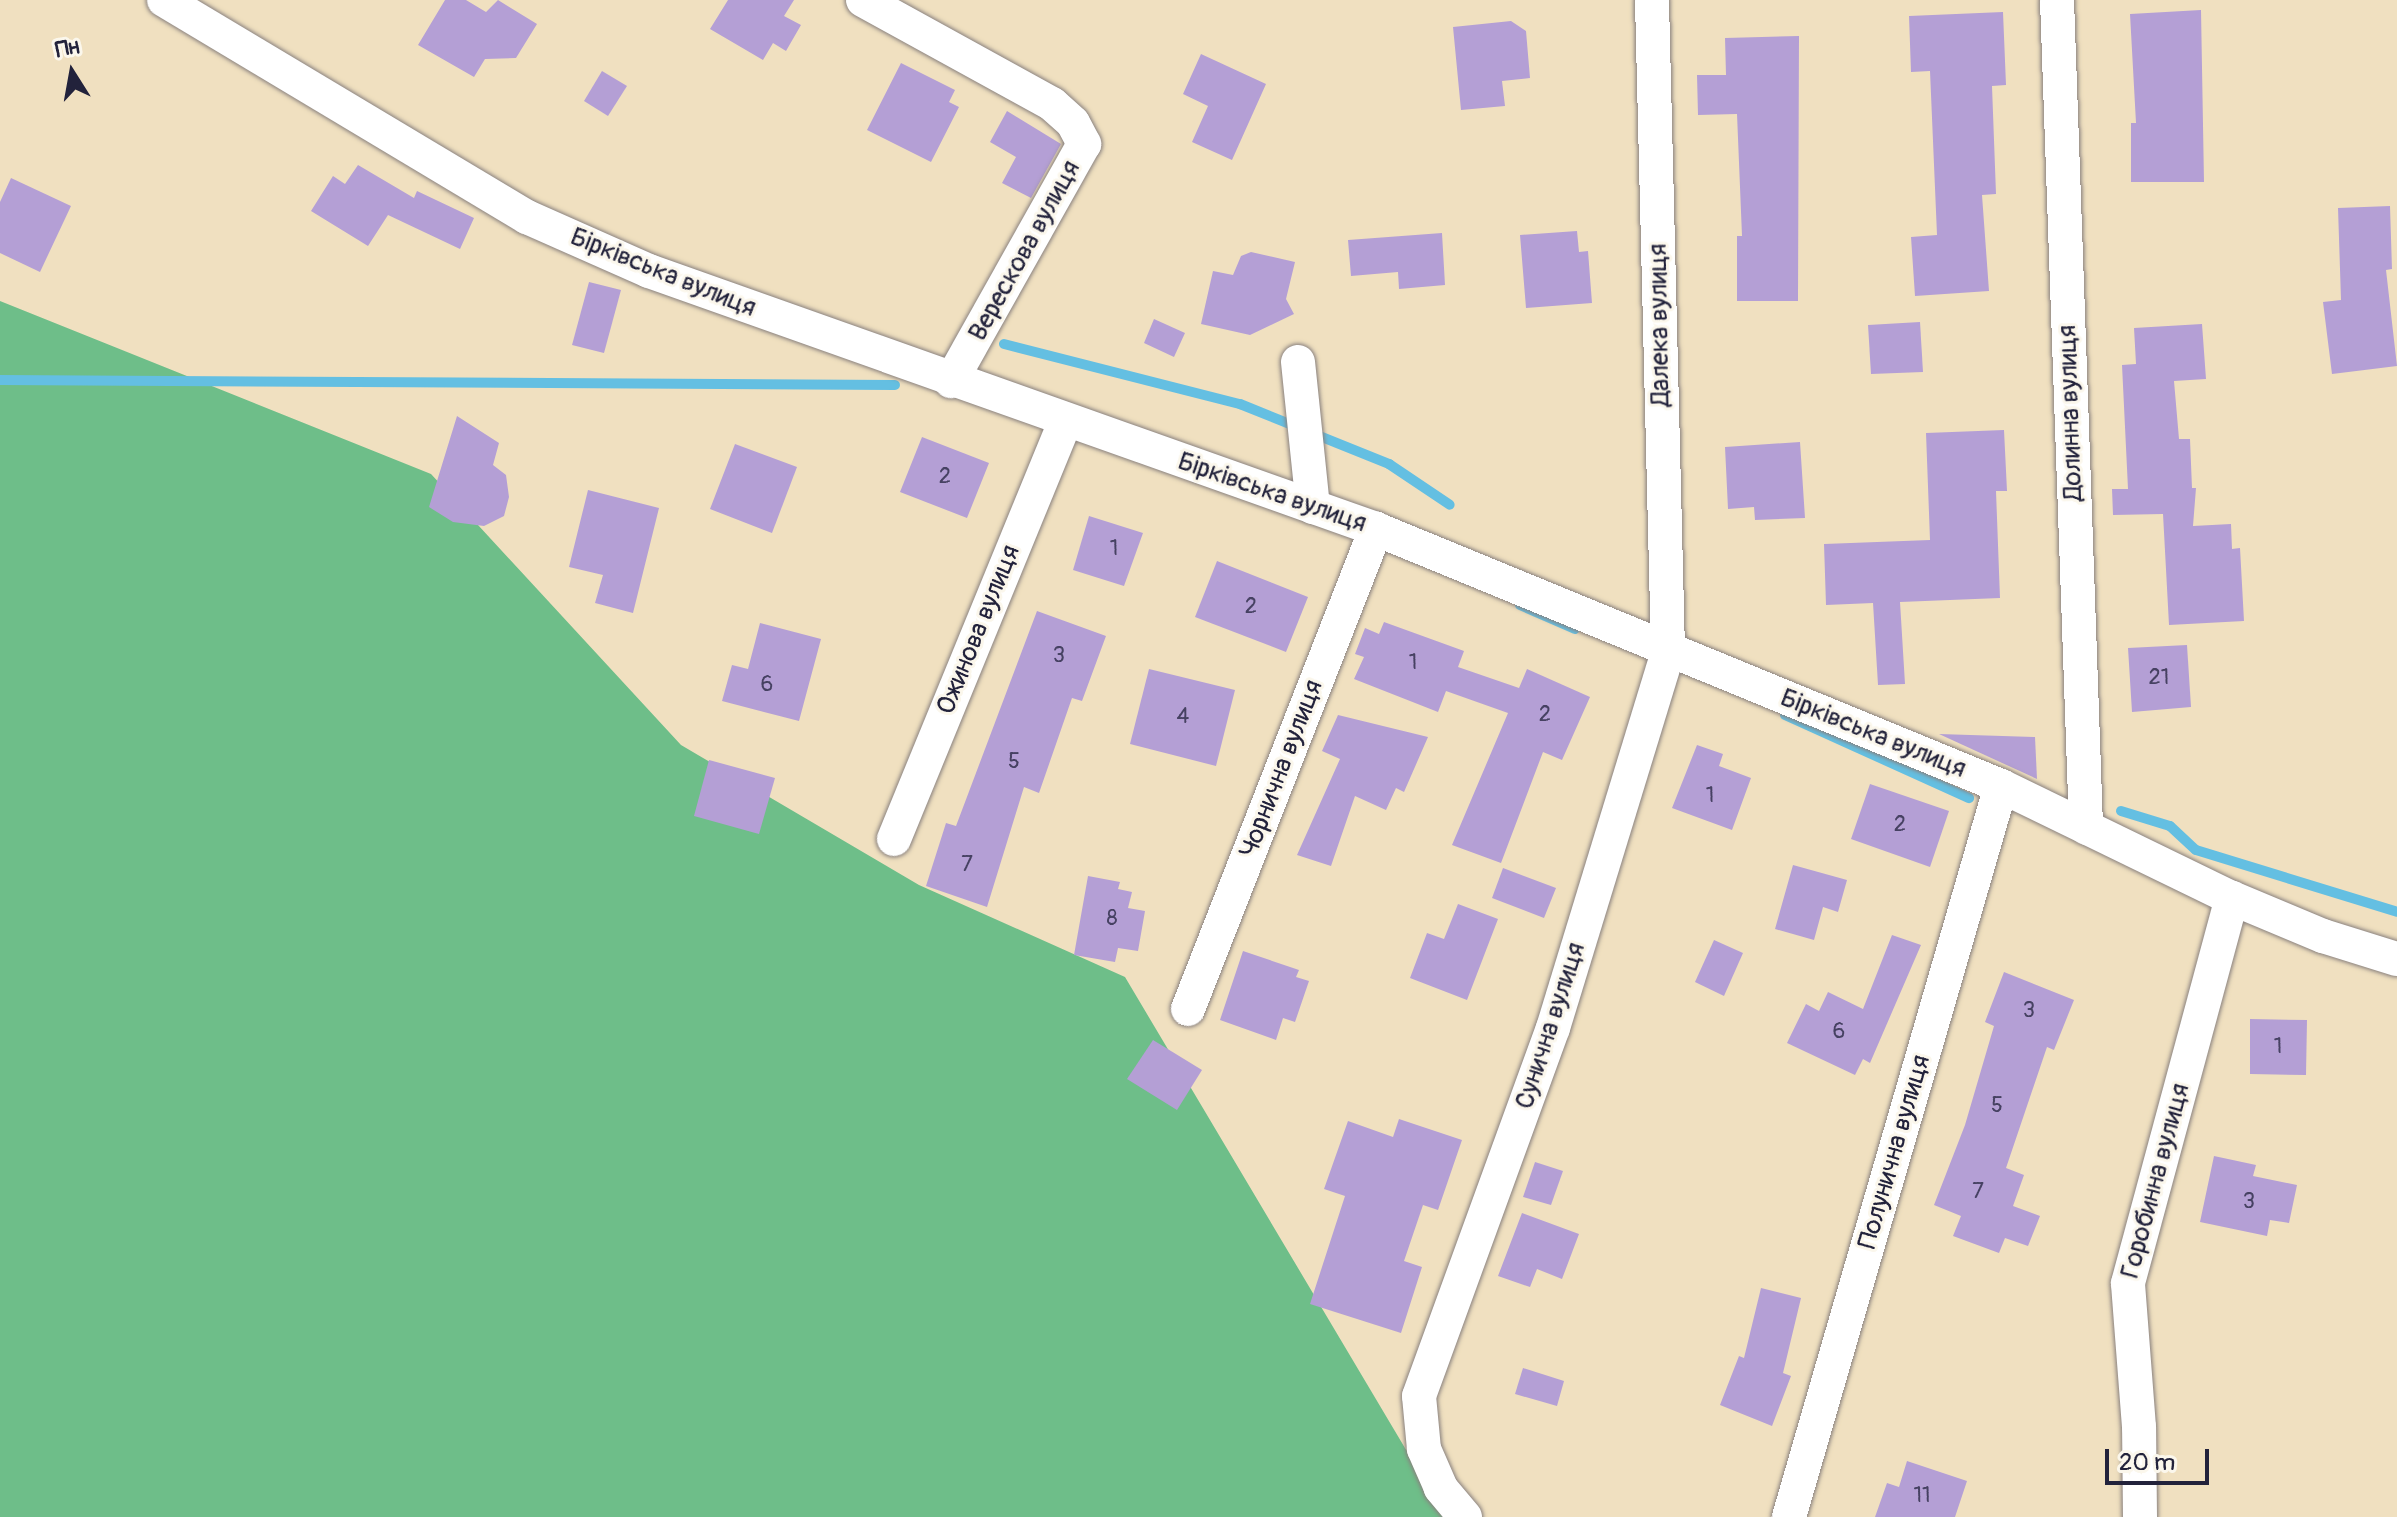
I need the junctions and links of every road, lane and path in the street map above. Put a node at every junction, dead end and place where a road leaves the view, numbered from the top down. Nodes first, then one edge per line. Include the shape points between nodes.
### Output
1 (164, 0) edge
2 (863, 0) edge
3 (1652, 0) edge
4 (2057, 0) edge
5 (1298, 362) dead end
6 (951, 381) junction
7 (1065, 422) junction
8 (1313, 507) junction
9 (1376, 529) junction
10 (1668, 651) junction
11 (2001, 786) junction
12 (2086, 827) junction
13 (894, 839) dead end
14 (2232, 898) junction
15 (2397, 959) edge
16 (1188, 1009) dead end
17 (1465, 1517) edge
18 (1789, 1517) edge
19 (2140, 1517) edge

1 - 6 street, Бірківська вулиця via 527,217 649,271
2 - 6 street, Верескова вулиця via 1052,104 1073,123 1084,144
3 - 10 street, Далека вулиця
4 - 12 street, Долинна вулиця
5 - 8 street
6 - 7 street, Бірківська вулиця
7 - 8 street, Бірківська вулиця
7 - 13 street, Ожинова вулиця
8 - 9 street, Бірківська вулиця
9 - 10 street, Бірківська вулиця
9 - 16 street, Чорнична вулиця
10 - 11 street, Бірківська вулиця
10 - 17 street, Сунична вулиця via 1553,1028 1419,1396 1424,1449 1441,1488
11 - 12 street, Бірківська вулиця
11 - 18 street, Полунична вулиця
12 - 14 street, Бірківська вулиця
14 - 15 street, Бірківська вулиця via 2323,936
14 - 19 street, Горобинна вулиця via 2128,1283

